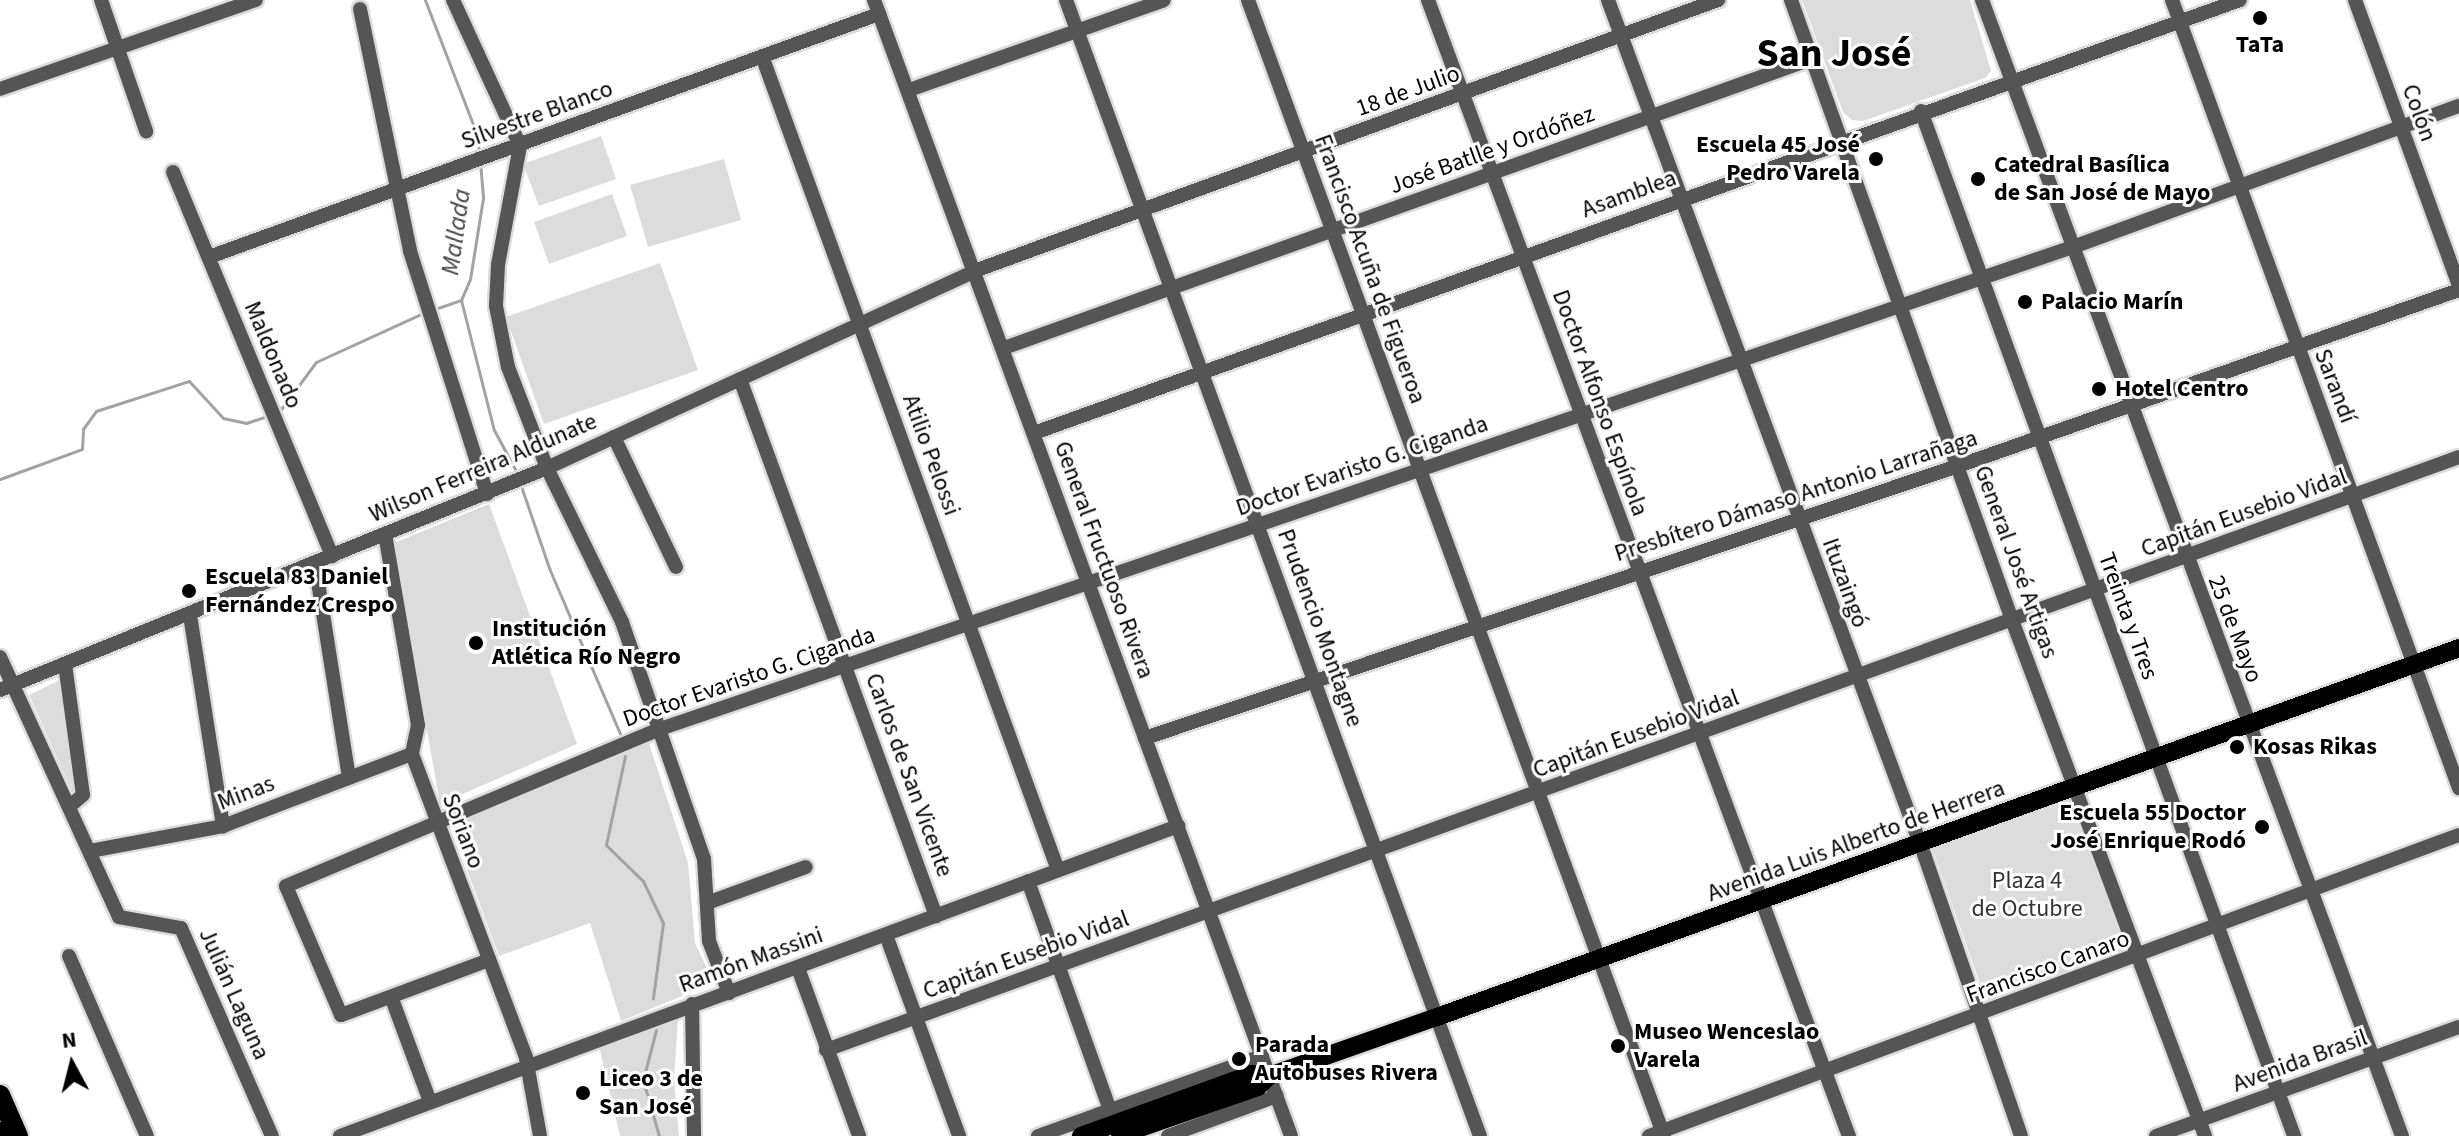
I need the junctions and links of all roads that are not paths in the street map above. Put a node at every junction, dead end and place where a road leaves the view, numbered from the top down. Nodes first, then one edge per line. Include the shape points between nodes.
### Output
1 (101, 0) edge
2 (256, 0) edge
3 (453, 0) edge
4 (1066, 0) edge
5 (1164, 0) edge
6 (1248, 0) edge
7 (1428, 0) edge
8 (1608, 0) edge
9 (1718, 0) edge
10 (1791, 0) edge
11 (1982, 0) edge
12 (2172, 0) edge
13 (2240, 0) edge
14 (2355, 0) edge
15 (877, 7) edge
16 (360, 9) dead end
17 (2180, 22) junction
18 (1077, 30) junction
19 (1621, 35) junction
20 (120, 47) junction
21 (762, 56) junction
22 (1814, 58) junction
23 (2011, 80) junction
24 (0, 89) edge
25 (909, 90) junction
26 (1463, 94) junction
27 (2459, 106) edge
28 (1921, 111) junction
29 (1651, 116) junction
30 (2401, 127) junction
31 (146, 131) dead end
32 (1842, 139) junction
33 (520, 146) junction
34 (1304, 152) junction
35 (173, 172) dead end
36 (1493, 173) junction
37 (2240, 186) junction
38 (398, 190) junction
39 (1682, 198) junction
40 (1142, 210) junction
41 (1333, 231) junction
42 (2073, 247) junction
43 (209, 257) junction
44 (1523, 257) junction
45 (977, 270) junction
46 (1983, 278) junction
47 (1171, 287) junction
48 (2459, 288) edge
49 (1904, 305) junction
50 (1364, 314) junction
51 (859, 324) junction
52 (1004, 348) junction
53 (2297, 348) junction
54 (1740, 362) junction
55 (1201, 373) junction
56 (740, 379) junction
57 (2130, 404) junction
58 (1582, 416) junction
59 (1034, 433) junction
60 (614, 437) junction
61 (2040, 437) junction
62 (2459, 457) edge
63 (1958, 466) junction
64 (547, 468) junction
65 (1420, 468) junction
66 (487, 494) junction
67 (2353, 496) junction
68 (1798, 519) junction
69 (1259, 523) junction
70 (385, 534) junction
71 (332, 556) junction
72 (2185, 560) junction
73 (315, 563) junction
74 (676, 567) dead end
75 (1639, 572) junction
76 (1090, 584) junction
77 (2095, 590) junction
78 (190, 615) junction
79 (2012, 620) junction
80 (969, 623) junction
81 (1478, 624) junction
82 (2459, 648) edge
83 (0, 657) edge
84 (2415, 663) junction
85 (65, 664) junction
86 (846, 665) junction
87 (1855, 677) junction
88 (1316, 683) junction
89 (7, 687) edge
90 (2248, 724) junction
91 (660, 729) junction
92 (1698, 735) junction
93 (1145, 738) junction
94 (412, 754) junction
95 (2157, 757) junction
96 (349, 777) junction
97 (2076, 785) junction
98 (2459, 788) edge
99 (1541, 792) junction
100 (70, 806) junction
101 (435, 821) junction
102 (223, 826) junction
103 (1178, 826) junction
104 (2459, 835) edge
105 (1920, 843) junction
106 (90, 851) junction
107 (1376, 852) junction
108 (806, 867) dead end
109 (1058, 870) junction
110 (1028, 881) junction
111 (2310, 892) junction
112 (1761, 902) junction
113 (707, 903) junction
114 (1210, 912) junction
115 (936, 916) junction
116 (2217, 928) junction
117 (886, 935) junction
118 (69, 956) dead end
119 (2140, 957) junction
120 (1599, 958) junction
121 (489, 960) junction
122 (1059, 966) junction
123 (798, 968) junction
124 (729, 993) junction
125 (392, 999) junction
126 (692, 1004) junction
127 (1980, 1016) junction
128 (1437, 1017) junction
129 (916, 1018) junction
130 (2459, 1027) edge
131 (826, 1050) junction
132 (1262, 1056) junction
133 (2373, 1058) junction
134 (526, 1066) junction
135 (1824, 1073) junction
136 (1269, 1076) junction
137 (2278, 1092) junction
138 (0, 1095) edge
139 (1277, 1096) junction
140 (430, 1102) junction
141 (2200, 1121) junction
142 (1116, 1128) edge
143 (1659, 1134) edge
144 (18, 1136) edge
145 (147, 1136) edge
146 (272, 1136) edge
147 (340, 1136) edge
148 (540, 1136) edge
149 (694, 1136) edge
150 (859, 1136) edge
151 (959, 1136) edge
152 (1038, 1136) edge
153 (1081, 1136) edge
154 (1168, 1136) edge
155 (1291, 1136) edge
156 (1480, 1136) edge
157 (1849, 1136) edge
158 (2021, 1136) edge
159 (2156, 1136) edge
160 (2205, 1136) edge
161 (2294, 1136) edge
162 (2402, 1136) edge

1 - 20 street
2 - 20 street
3 - 33 street
4 - 18 street, Prudencio Montagne
5 - 18 street
6 - 34 street, Francisco Acuña de Figueroa
7 - 26 street, Doctor Alfonso Espínola
8 - 19 street, Ituzaingó
9 - 19 street, 18 de Julio
10 - 22 street, General José Artigas
11 - 23 street, 25 de Mayo
12 - 17 street, Sarandí
13 - 17 street, Asamblea
14 - 30 street, Colón
15 - 21 street, Silvestre Blanco
15 - 25 street, General Fructuoso Rivera
16 - 38 street
17 - 23 street, Asamblea
17 - 37 street, Sarandí
18 - 25 street
18 - 40 street, Prudencio Montagne
19 - 26 street, 18 de Julio
19 - 29 street, Ituzaingó
20 - 24 street
20 - 31 street
21 - 33 street, Silvestre Blanco
21 - 51 street, Atilio Pelossi
22 - 29 street, José Batlle y Ordóñez
22 - 32 street, General José Artigas
23 - 28 street, Asamblea
23 - 42 street, 25 de Mayo
25 - 45 street, General Fructuoso Rivera
26 - 34 street, 18 de Julio
26 - 36 street, Doctor Alfonso Espínola
27 - 30 street, Doctor Evaristo G. Ciganda
28 - 32 street, Asamblea
28 - 46 street, Treinta y Tres
29 - 36 street, José Batlle y Ordóñez
29 - 39 street, Ituzaingó
30 - 37 street, Doctor Evaristo G. Ciganda
30 - 48 street, Colón
32 - 39 street, Asamblea
32 - 49 street, General José Artigas
33 - 38 street, Silvestre Blanco
33 - 64 street via 498,265 496,306 508,367
34 - 40 street, 18 de Julio
34 - 41 street, Francisco Acuña de Figueroa
35 - 43 street, Maldonado
36 - 41 street, José Batlle y Ordóñez
36 - 44 street, Doctor Alfonso Espínola
37 - 42 street, Doctor Evaristo G. Ciganda
37 - 53 street, Sarandí
38 - 43 street, Silvestre Blanco
38 - 66 street via 430,318
39 - 44 street, Asamblea
39 - 54 street, Ituzaingó
40 - 45 street, 18 de Julio
40 - 47 street, Prudencio Montagne
41 - 47 street, José Batlle y Ordóñez
41 - 50 street, Francisco Acuña de Figueroa
42 - 46 street, Doctor Evaristo G. Ciganda
42 - 57 street, 25 de Mayo
43 - 71 street, Maldonado
44 - 50 street, Asamblea
44 - 58 street, Doctor Alfonso Espínola
45 - 51 street, Wilson Ferreira Aldunate
45 - 52 street, General Fructuoso Rivera
46 - 49 street, Doctor Evaristo G. Ciganda
46 - 61 street, Treinta y Tres
47 - 52 street, José Batlle y Ordóñez
47 - 55 street, Prudencio Montagne
48 - 53 street, Presbítero Dámaso Antonio Larrañaga
49 - 54 street, Doctor Evaristo G. Ciganda
49 - 63 street, General José Artigas
50 - 55 street, Asamblea
50 - 65 street, Francisco Acuña de Figueroa
51 - 56 street, Wilson Ferreira Aldunate
51 - 80 street, Atilio Pelossi
52 - 59 street, General Fructuoso Rivera
53 - 57 street, Presbítero Dámaso Antonio Larrañaga
53 - 67 street, Sarandí
54 - 58 street, Doctor Evaristo G. Ciganda
54 - 68 street, Ituzaingó
55 - 59 street, Asamblea
55 - 69 street, Prudencio Montagne
56 - 60 street, Wilson Ferreira Aldunate
56 - 86 street, Carlos de San Vicente
57 - 61 street, Presbítero Dámaso Antonio Larrañaga
57 - 72 street, 25 de Mayo
58 - 65 street, Doctor Evaristo G. Ciganda
58 - 75 street, Doctor Alfonso Espínola
59 - 76 street, General Fructuoso Rivera
60 - 64 street, Wilson Ferreira Aldunate
60 - 74 street
61 - 63 street, Presbítero Dámaso Antonio Larrañaga
61 - 77 street, Treinta y Tres
62 - 67 street, Capitán Eusebio Vidal
63 - 68 street, Presbítero Dámaso Antonio Larrañaga
63 - 79 street, General José Artigas
64 - 66 street, Wilson Ferreira Aldunate
64 - 91 street via 622,622
65 - 69 street, Doctor Evaristo G. Ciganda
65 - 81 street, Francisco Acuña de Figueroa
66 - 70 street, Wilson Ferreira Aldunate
67 - 72 street, Capitán Eusebio Vidal
67 - 84 street, Sarandí
68 - 75 street, Presbítero Dámaso Antonio Larrañaga
68 - 87 street, Ituzaingó
69 - 76 street, Doctor Evaristo G. Ciganda
69 - 88 street, Prudencio Montagne
70 - 71 street, Wilson Ferreira Aldunate
70 - 94 street, Soriano via 418,725
71 - 73 street, Wilson Ferreira Aldunate
72 - 77 street, Capitán Eusebio Vidal
72 - 90 street, 25 de Mayo
73 - 78 street, Wilson Ferreira Aldunate
73 - 96 street
75 - 81 street, Presbítero Dámaso Antonio Larrañaga
75 - 92 street, Doctor Alfonso Espínola
76 - 80 street, Doctor Evaristo G. Ciganda
76 - 93 street, General Fructuoso Rivera
77 - 79 street, Capitán Eusebio Vidal
77 - 95 street, Treinta y Tres
78 - 85 street, Wilson Ferreira Aldunate
78 - 102 street
79 - 87 street, Capitán Eusebio Vidal
79 - 97 street, General José Artigas
80 - 86 street, Doctor Evaristo G. Ciganda
80 - 109 street, Atilio Pelossi
81 - 88 street, Presbítero Dámaso Antonio Larrañaga
81 - 99 street, Francisco Acuña de Figueroa
82 - 84 main road, Avenida Luis Alberto de Herrera
83 - 89 street
84 - 90 main road, Avenida Luis Alberto de Herrera
84 - 98 street, Sarandí
85 - 89 street, Wilson Ferreira Aldunate
85 - 100 street via 83,795
86 - 91 street, Doctor Evaristo G. Ciganda
86 - 115 street, Carlos de San Vicente
87 - 92 street, Capitán Eusebio Vidal
87 - 105 street, Ituzaingó
88 - 93 street, Presbítero Dámaso Antonio Larrañaga
88 - 107 street, Prudencio Montagne
89 - 100 street
90 - 95 main road, Avenida Luis Alberto de Herrera
90 - 111 street, 25 de Mayo
91 - 101 street, Doctor Evaristo G. Ciganda
91 - 113 street via 704,859
92 - 99 street, Capitán Eusebio Vidal
92 - 112 street, Doctor Alfonso Espínola
93 - 103 street, General Fructuoso Rivera
94 - 96 street, Minas
94 - 101 street, Soriano
95 - 97 main road, Avenida Luis Alberto de Herrera
95 - 116 street, Treinta y Tres
96 - 102 street, Minas
97 - 105 main road, Avenida Luis Alberto de Herrera
97 - 119 street, General José Artigas
99 - 107 street, Capitán Eusebio Vidal
99 - 120 street, Francisco Acuña de Figueroa
100 - 106 street
101 - 121 street, Soriano
101 - 125 street, Doctor Evaristo G. Ciganda via 286,886 337,1011 347,1015
102 - 106 street, Minas
103 - 109 street, Ramón Massini
103 - 114 street, General Fructuoso Rivera
104 - 111 street, Francisco Canaro
105 - 112 main road, Avenida Luis Alberto de Herrera
105 - 127 street, Ituzaingó
106 - 146 street, Julián Laguna via 119,917 181,928
107 - 114 street, Capitán Eusebio Vidal
107 - 128 street, Prudencio Montagne
108 - 113 street
109 - 110 street, Ramón Massini
110 - 115 street, Ramón Massini
110 - 122 street
111 - 116 street, Francisco Canaro
111 - 133 street, 25 de Mayo
112 - 120 main road, Avenida Luis Alberto de Herrera
112 - 135 street, Doctor Alfonso Espínola
113 - 124 street via 709,941
114 - 122 street, Capitán Eusebio Vidal
114 - 132 street, General Fructuoso Rivera
115 - 117 street, Ramón Massini
116 - 119 street, Francisco Canaro
116 - 137 street, Treinta y Tres
117 - 123 street, Ramón Massini
117 - 129 street
118 - 145 street
119 - 127 street, Francisco Canaro
119 - 141 street, General José Artigas
120 - 128 main road, Avenida Luis Alberto de Herrera
120 - 143 street, Francisco Acuña de Figueroa
121 - 125 street
121 - 134 street, Soriano
122 - 129 street, Capitán Eusebio Vidal
122 - 142 street
123 - 124 street, Ramón Massini
123 - 131 street
124 - 126 street, Ramón Massini
125 - 140 street
126 - 134 street, Ramón Massini
126 - 149 street
127 - 135 street, Francisco Canaro
127 - 158 street, Ituzaingó
128 - 136 main road, Avenida Luis Alberto de Herrera
128 - 156 street, Prudencio Montagne
129 - 131 street, Capitán Eusebio Vidal
129 - 151 street
130 - 133 street, Avenida Brasil
131 - 150 street
132 - 136 street, General Fructuoso Rivera
132 - 142 street
133 - 137 street, Avenida Brasil
133 - 162 street, 25 de Mayo
134 - 140 street, Ramón Massini
134 - 148 street, Soriano
135 - 143 street, Francisco Canaro
135 - 157 street, Doctor Alfonso Espínola
136 - 139 street, General Fructuoso Rivera
136 - 142 main road, Avenida Luis Alberto de Herrera via 1258,1087
137 - 141 street, Avenida Brasil
137 - 161 street, Treinta y Tres
138 - 144 highway
139 - 154 street
139 - 155 street, General Fructuoso Rivera
140 - 147 street, Ramón Massini
141 - 159 street, Avenida Brasil
141 - 160 street, General José Artigas
142 - 152 street
142 - 153 main road, Avenida Luis Alberto de Herrera

